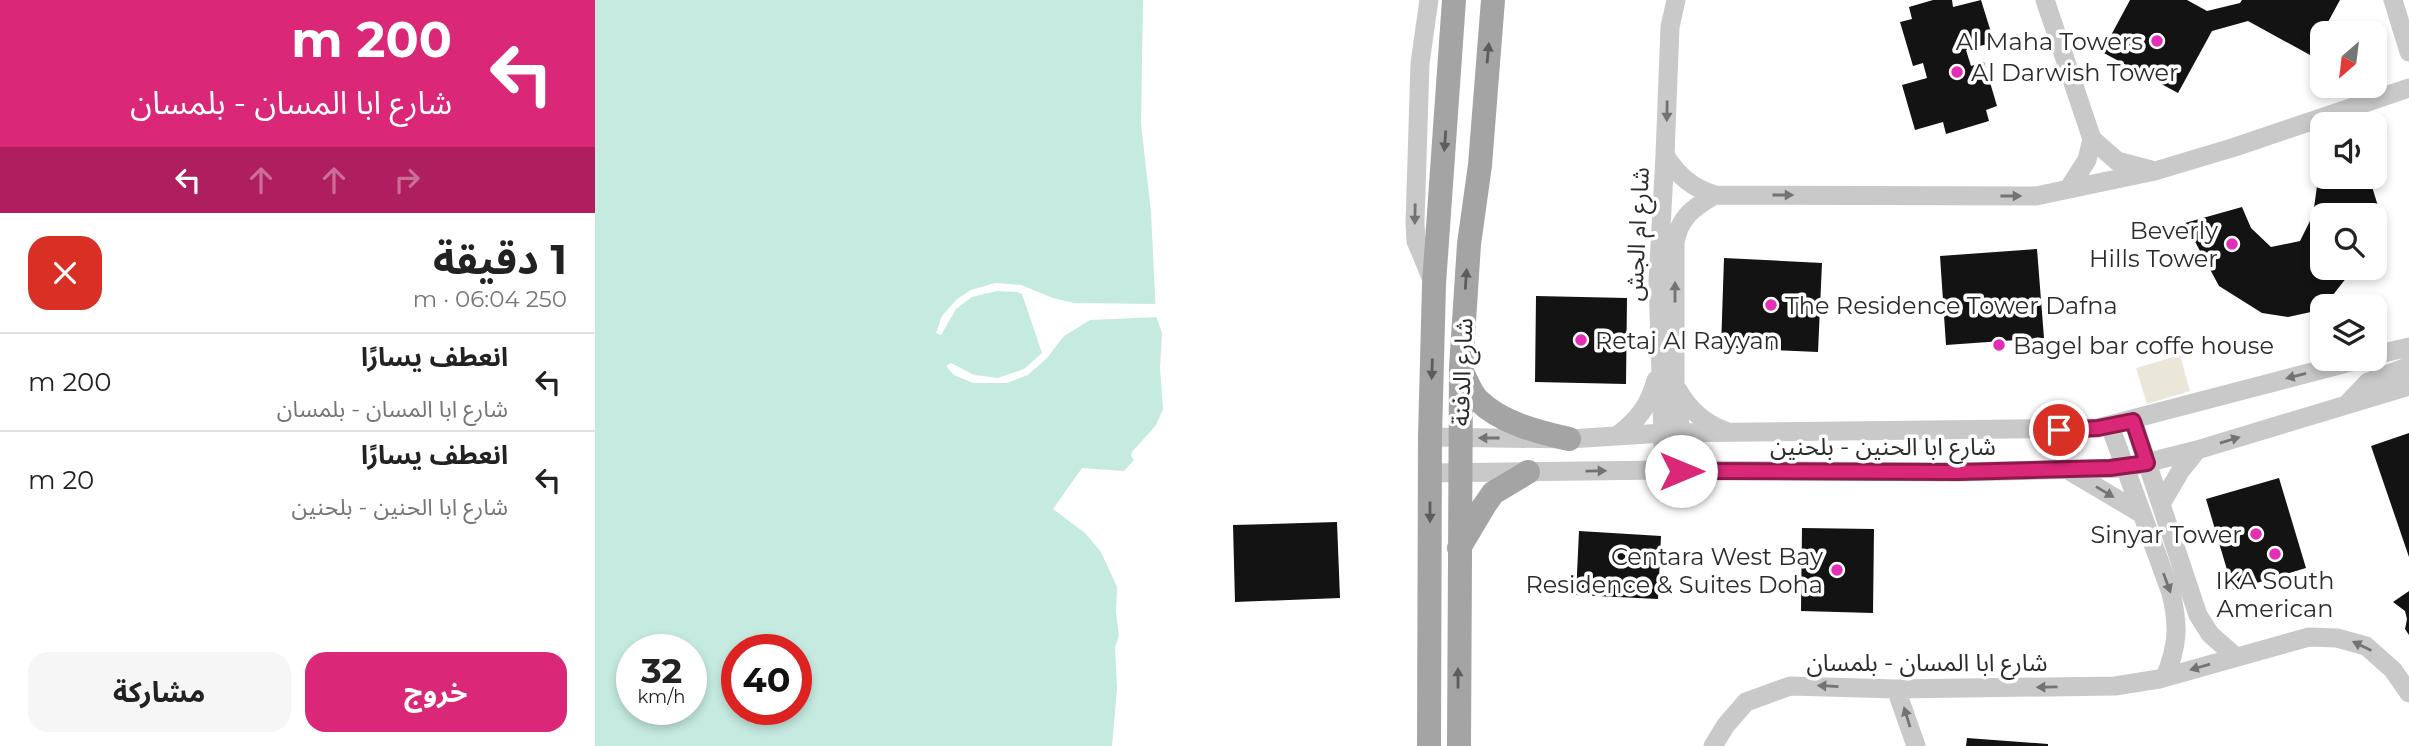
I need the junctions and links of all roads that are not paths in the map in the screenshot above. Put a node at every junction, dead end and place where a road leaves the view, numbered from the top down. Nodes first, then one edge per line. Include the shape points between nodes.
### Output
1 (1429, 0) edge
2 (1454, 0) edge
3 (1493, 0) edge
4 (1676, 0) edge
5 (2045, 0) edge
6 (2393, 0) edge
7 (2409, 52) edge
8 (2409, 89) edge
9 (2092, 139) junction
10 (1665, 155) junction
11 (2155, 171) junction
12 (2069, 188) junction
13 (1715, 195) junction
14 (1434, 284) junction
15 (2409, 347) edge
16 (2387, 352) edge
17 (2409, 366) edge
18 (1461, 368) junction
19 (1660, 369) junction
20 (2314, 371) edge
21 (2409, 386) edge
22 (1675, 387) junction
23 (2346, 404) junction
24 (2133, 421) junction
25 (2110, 426) junction
26 (1672, 433) junction
27 (1619, 434) junction
28 (1733, 434) junction
29 (1459, 437) junction
30 (1430, 438) junction
31 (1569, 439) junction
32 (2197, 450) junction
33 (2147, 463) junction
34 (2126, 467) junction
35 (1672, 470) junction
36 (2068, 470) junction
37 (1459, 472) junction
38 (1528, 472) junction
39 (1430, 473) junction
40 (2161, 504) junction
41 (2142, 514) junction
42 (1459, 548) junction
43 (2236, 657) junction
44 (2165, 677) junction
45 (1896, 689) junction
46 (2409, 693) edge
47 (1429, 746) edge
48 (1459, 746) edge
49 (1713, 746) edge
50 (1916, 746) edge

1 -> 14 street, شارع الدفنة via 1420,63 1415,223 1416,241
2 -> 14 main road, شارع الدفنة
18 -> 3 main road, شارع الدفنة
4 -> 10 street, شارع ام الجش via 1670,27
5 - 9 street
6 - 7 street
8 - 11 street
9 - 11 street via 2117,162
9 - 12 street via 2087,160
10 - 13 street via 1686,181
10 - 19 street, شارع ام الجش via 1658,281
11 - 12 street
13 -> 12 street via 2036,196
22 -> 13 street via 1676,233 1694,207
14 -> 30 main road, شارع الدفنة
15 - 16 street
17 - 23 street via 2368,382
18 - 29 main road, شارع الدفنة
18 - 31 main road via 1476,399 1487,408 1522,425
19 - 26 street, شارع ام الجش
19 - 27 street via 1645,409
20 -> 24 street, شارع ابا الحنين - بلحنين
21 - 23 street, شارع ابا الحنين - بلحنين
22 - 26 street
22 - 28 street via 1699,417
32 -> 23 street, شارع ابا الحنين - بلحنين
24 - 25 street, شارع ابا الحنين - بلحنين
24 - 33 street
25 - 28 street, شارع ابا الحنين - بلحنين
25 - 34 street
26 - 27 street, شارع ابا الحنين - بلحنين
26 - 28 street, شارع ابا الحنين - بلحنين
26 - 35 street, شارع ام الجش
27 - 31 street, شارع ابا الحنين - بلحنين
29 - 30 street, شارع ابا الحنين - بلحنين
31 -> 29 street, شارع ابا الحنين - بلحنين
29 - 37 main road, شارع الدفنة
30 - 39 main road, شارع الدفنة
32 - 33 street, شارع ابا الحنين - بلحنين
32 - 40 street
33 - 34 street, شارع ابا الحنين - بلحنين
33 - 40 street
34 - 36 street, شارع ابا الحنين - بلحنين
34 - 41 street
35 - 36 street, شارع ابا الحنين - بلحنين
38 -> 35 street, شارع ابا الحنين - بلحنين
36 -> 41 street
37 - 38 street, شارع ابا الحنين - بلحنين
37 - 39 street, شارع ابا الحنين - بلحنين
37 - 42 main road, شارع الدفنة
38 - 42 main road via 1493,493
39 -> 47 main road, شارع الدفنة
40 - 43 street via 2198,615 2210,634
41 -> 44 street via 2177,619 2177,641
48 -> 42 main road, شارع الدفنة
43 -> 44 street, شارع ابا المسان - بلمسان
46 -> 43 street, شارع ابا المسان - بلمسان via 2382,658 2353,640 2309,637
44 -> 45 street, شارع ابا المسان - بلمسان via 2095,687
45 -> 49 street, شارع ابا المسان - بلمسان via 1812,685 1774,690 1746,702
50 -> 45 street

